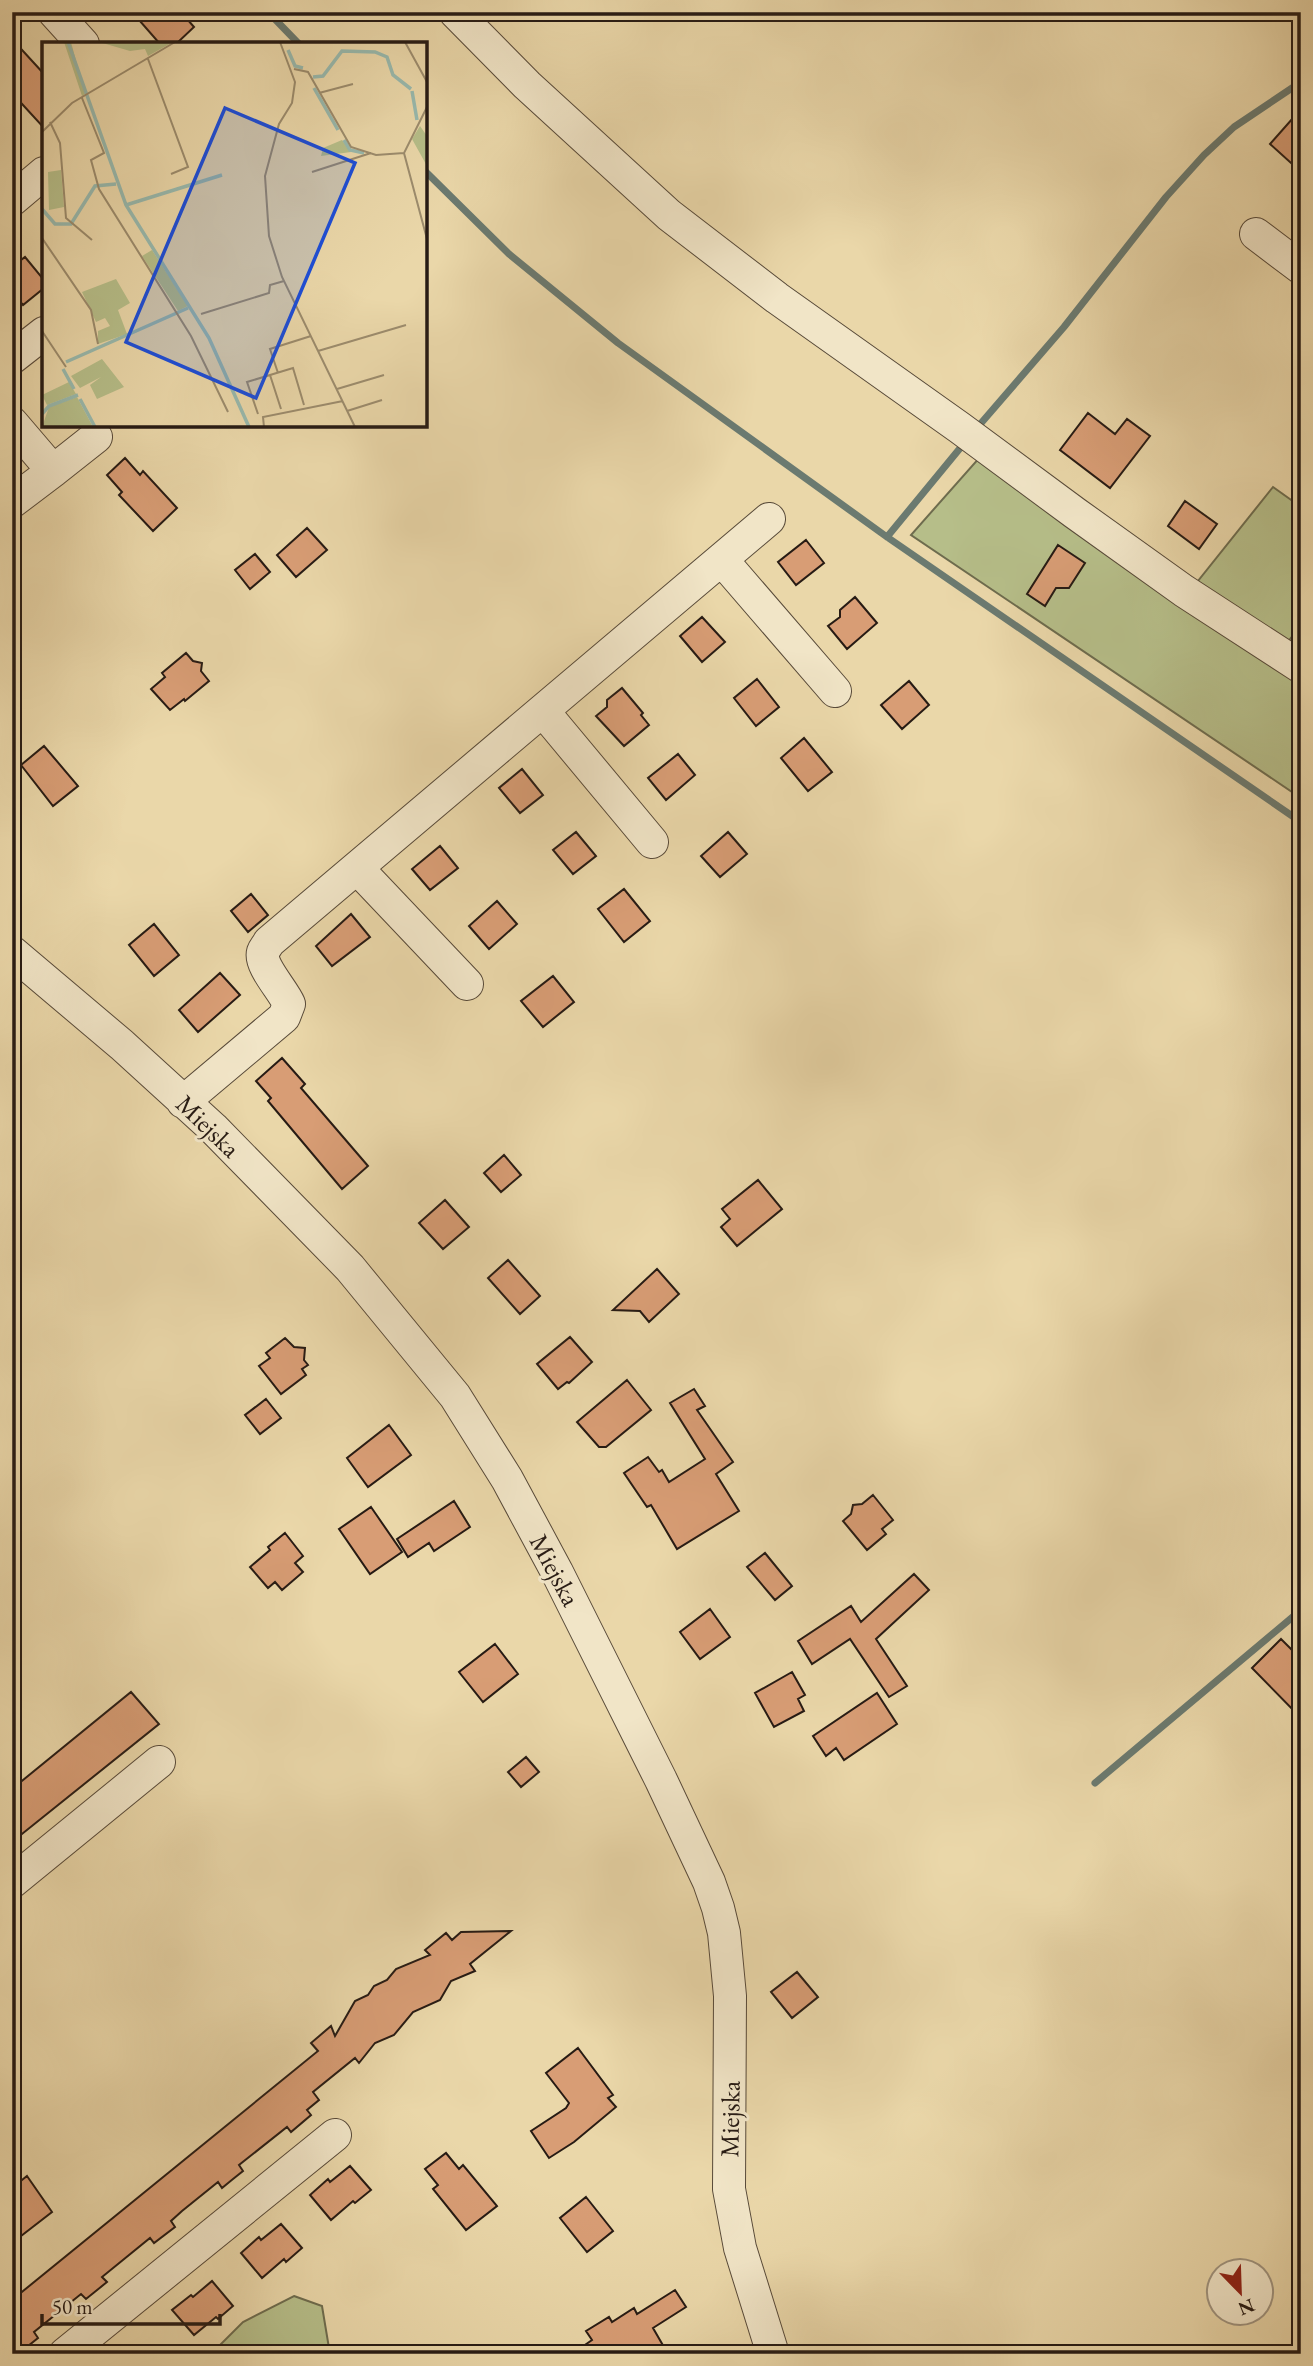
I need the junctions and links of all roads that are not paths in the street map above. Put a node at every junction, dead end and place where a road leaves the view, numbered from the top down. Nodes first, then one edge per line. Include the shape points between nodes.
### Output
1 (54, 12) edge
2 (455, 12) edge
3 (81, 42) edge
4 (42, 175) edge
5 (12, 200) edge
6 (1256, 234) dead end
7 (1301, 268) edge
8 (42, 335) edge
9 (12, 358) edge
10 (12, 423) edge
11 (96, 437) dead end
12 (53, 471) junction
13 (12, 502) edge
14 (769, 519) dead end
15 (722, 560) junction
16 (1301, 667) edge
17 (835, 691) dead end
18 (543, 711) junction
19 (652, 842) dead end
20 (357, 868) junction
21 (12, 952) edge
22 (467, 984) dead end
23 (183, 1102) junction
24 (159, 1762) dead end
25 (12, 1882) edge
26 (335, 2136) dead end
27 (65, 2354) edge
28 (773, 2354) edge

1 - 3 street
2 - 16 street via 669,215 1184,591
4 - 5 street
6 - 7 street
8 - 9 street
10 - 12 street
11 - 12 street
12 - 13 street
14 - 15 street
15 - 17 street
15 - 18 street
18 - 19 street
18 - 20 street
20 - 22 street
20 - 23 street via 269,942 262,953 263,964 289,1004 284,1017
21 - 23 street, Miejska
23 - 28 street, Miejska via 350,1268 455,1396 557,1572 678,1816 709,1882 724,1933 731,2025 729,2189 740,2248
24 - 25 street
26 - 27 street

